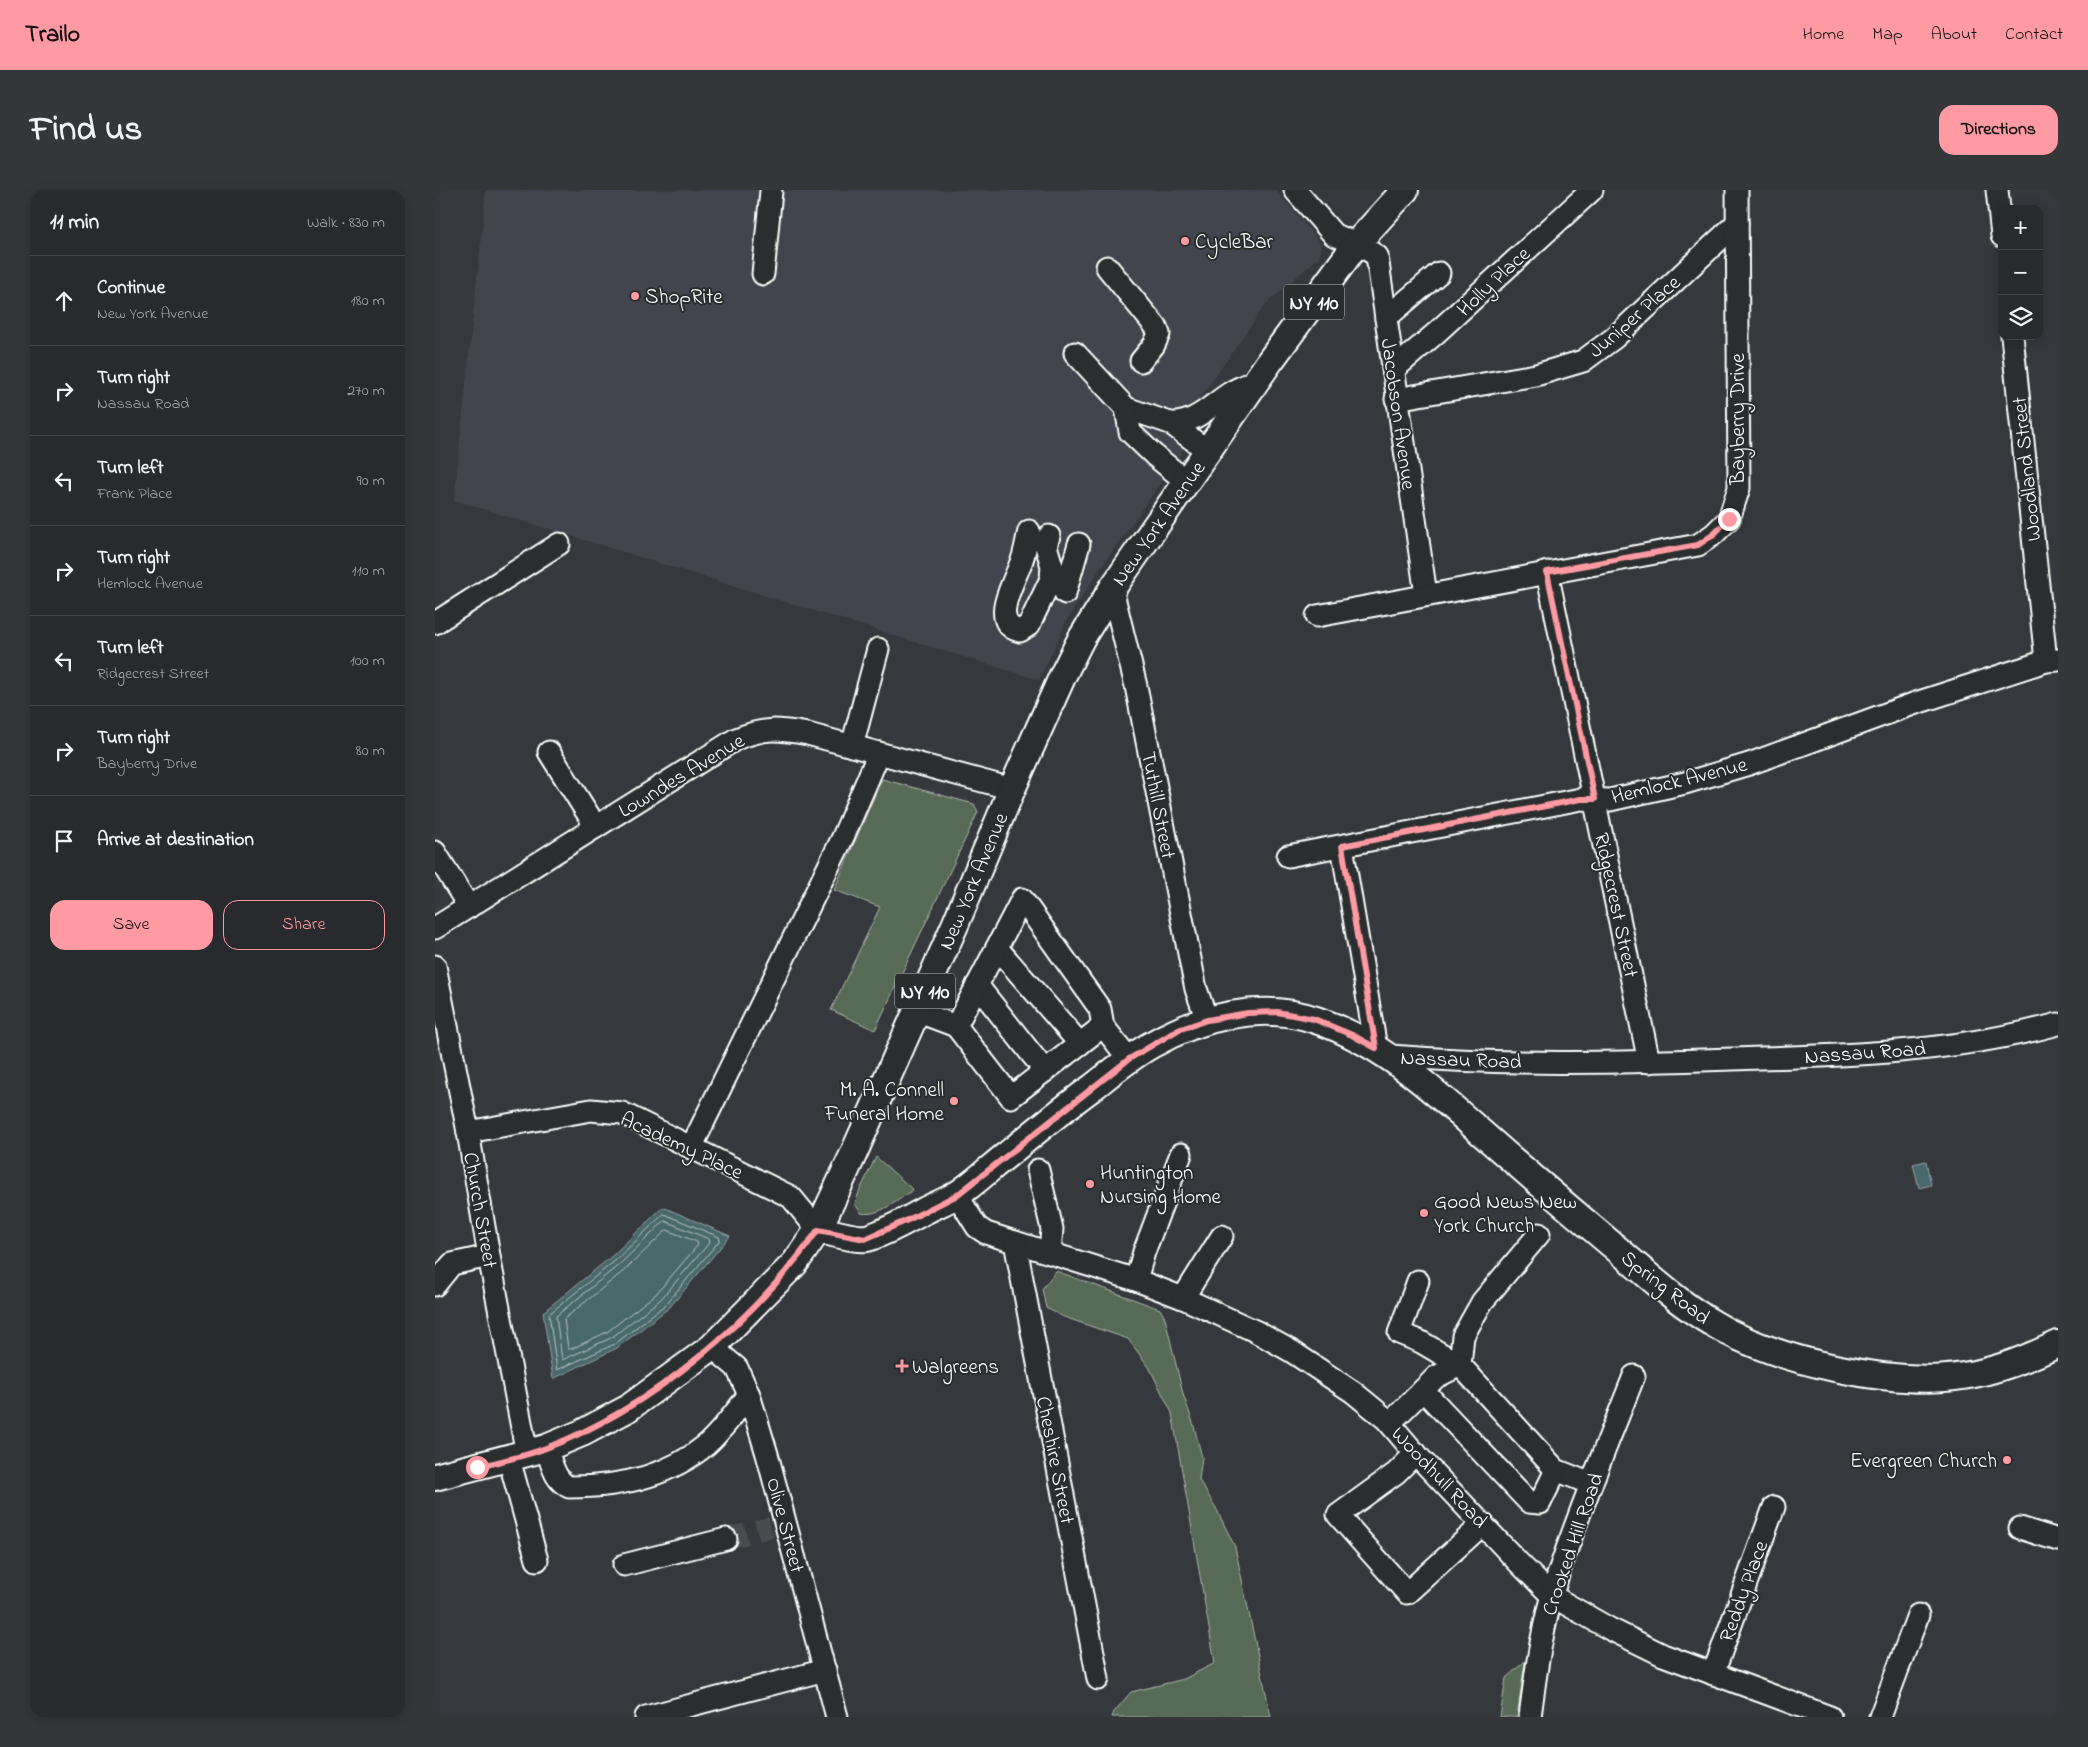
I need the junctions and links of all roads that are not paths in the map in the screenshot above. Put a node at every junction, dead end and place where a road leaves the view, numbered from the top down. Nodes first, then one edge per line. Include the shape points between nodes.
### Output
1 (1295, 190) edge
2 (1405, 190) edge
3 (1592, 190) edge
4 (1737, 190) edge
5 (1997, 190) edge
6 (771, 191) edge
7 (1999, 205) edge
8 (1737, 223) junction
9 (1357, 243) junction
10 (1107, 267) dead end
11 (1439, 273) dead end
12 (763, 274) dead end
13 (1385, 318) junction
14 (2012, 340) edge
15 (1075, 353) dead end
16 (1141, 361) dead end
17 (1393, 370) junction
18 (1255, 382) junction
19 (1396, 399) junction
20 (1126, 408) junction
21 (1170, 422) junction
22 (1208, 451) junction
23 (1187, 482) junction
24 (559, 544) dead end
25 (1079, 544) dead end
26 (1547, 572) junction
27 (1112, 589) junction
28 (1065, 593) dead end
29 (1426, 595) junction
30 (1317, 616) dead end
31 (435, 623) edge
32 (878, 649) dead end
33 (2052, 660) edge
34 (852, 746) junction
35 (549, 752) dead end
36 (879, 753) junction
37 (1012, 789) junction
38 (1595, 799) junction
39 (596, 827) junction
40 (1342, 846) junction
41 (435, 852) edge
42 (1288, 856) dead end
43 (469, 907) junction
44 (435, 928) edge
45 (997, 948) junction
46 (435, 966) edge
47 (977, 985) junction
48 (916, 1011) junction
49 (1207, 1020) junction
50 (2058, 1024) edge
51 (956, 1026) junction
52 (1103, 1026) junction
53 (1080, 1044) junction
54 (1383, 1052) junction
55 (1129, 1059) junction
56 (1649, 1062) junction
57 (1045, 1071) junction
58 (469, 1132) junction
59 (691, 1148) junction
60 (1181, 1154) dead end
61 (1038, 1170) dead end
62 (957, 1195) junction
63 (818, 1230) junction
64 (1539, 1234) dead end
65 (1222, 1236) dead end
66 (1015, 1242) junction
67 (1045, 1251) junction
68 (489, 1256) junction
69 (1136, 1280) junction
70 (1418, 1281) dead end
71 (435, 1284) edge
72 (1183, 1298) junction
73 (2058, 1344) edge
74 (711, 1347) junction
75 (1460, 1365) junction
76 (1634, 1376) dead end
77 (1423, 1390) junction
78 (749, 1395) junction
79 (1390, 1423) junction
80 (1416, 1453) junction
81 (528, 1454) junction
82 (1556, 1470) junction
83 (435, 1477) edge
84 (1591, 1484) junction
85 (1775, 1507) dead end
86 (1483, 1524) junction
87 (2020, 1528) dead end
88 (726, 1539) tunnel mouth
89 (2058, 1540) edge
90 (537, 1560) dead end
91 (624, 1565) dead end
92 (1552, 1596) junction
93 (1918, 1615) dead end
94 (825, 1670) junction
95 (1713, 1674) junction
96 (1098, 1678) dead end
97 (1787, 1710) edge
98 (646, 1717) edge
99 (837, 1717) edge
100 (1530, 1717) edge
101 (1830, 1717) edge
102 (1880, 1717) edge

1 - 9 street, Jacobson Avenue via 1334,235
2 - 9 main road, New York Avenue / NY 110
3 - 17 street, Holly Place
4 - 8 street, Bayberry Drive
5 - 7 street
6 - 12 street
8 - 19 street, Juniper Place via 1614,338 1583,361 1536,375
8 - 26 street, Bayberry Drive via 1739,488 1729,519 1698,545
9 - 13 street, Jacobson Avenue via 1377,256
9 - 18 main road, New York Avenue / NY 110
10 - 16 street via 1159,334
11 - 13 street
13 - 17 street, Jacobson Avenue
14 - 33 street, Woodland Street
15 - 20 street
17 - 19 street, Jacobson Avenue
18 - 21 street via 1195,416 1177,423
18 - 22 main road, New York Avenue / NY 110
19 - 29 street, Jacobson Avenue
20 - 21 street
20 - 23 street via 1130,432
21 - 22 street
22 - 23 main road, New York Avenue / NY 110
23 - 27 main road, New York Avenue / NY 110
24 - 31 street
25 - 28 street
26 - 29 street, Bayberry Drive
26 - 38 street, Ridgecrest Street
27 - 37 main road, New York Avenue / NY 110 via 1070,660
27 - 49 street, Tuthill Street via 1136,686 1196,989
29 - 30 street, Bayberry Drive
32 - 34 street
33 - 38 street, Hemlock Avenue via 1913,704 1749,764 1685,783 1609,800
34 - 36 street, Lowndes Avenue
34 - 39 street, Lowndes Avenue via 808,734 758,730 736,739
35 - 39 street
36 - 37 street, Lowndes Avenue
36 - 59 street via 843,837
37 - 48 main road, New York Avenue / NY 110
38 - 40 street, Hemlock Avenue via 1581,799
38 - 56 street, Ridgecrest Street
39 - 43 street, Lowndes Avenue
40 - 42 street, Hemlock Avenue
40 - 54 street
41 - 43 street
43 - 44 street, Lowndes Avenue
45 - 47 street
45 - 52 street via 1022,899 1099,1009
45 - 53 street
46 - 58 street, Church Street
47 - 51 street
47 - 57 street
48 - 51 street
48 - 63 main road, New York Avenue / NY 110
49 - 54 main road, Nassau Road via 1277,1012 1314,1019
49 - 55 main road, Nassau Road via 1178,1030
50 - 56 street, Nassau Road via 2016,1036 1896,1052
51 - 57 street via 1011,1097
52 - 53 street
52 - 55 street
53 - 57 street
54 - 56 street, Nassau Road via 1466,1062
54 - 73 main road, Spring Road via 1437,1094 1686,1306 1717,1326 1753,1343 1830,1366 1879,1376 1921,1379 1963,1376 1995,1369
55 - 62 main road, Nassau Road
58 - 59 street, Academy Place via 591,1110 622,1113
58 - 68 street, Church Street
59 - 63 street, Academy Place via 791,1197
60 - 69 street
61 - 67 street via 1052,1229
62 - 63 main road, Nassau Road via 865,1239
62 - 66 street, Woodhull Road via 977,1227
63 - 74 main road, New York Avenue / NY 110 via 795,1263
64 - 75 street via 1482,1302 1463,1336
65 - 72 street
66 - 67 street, Woodhull Road
66 - 96 street, Cheshire Street
67 - 69 street, Woodhull Road
68 - 71 street via 452,1264
68 - 81 street, Church Street
69 - 72 street, Woodhull Road
70 - 75 street via 1399,1333
72 - 79 street, Woodhull Road via 1291,1351 1353,1392
74 - 78 street, Olive Street via 737,1368
74 - 81 main road, New York Avenue / NY 110 via 627,1408 582,1433
75 - 77 street via 1436,1377
75 - 82 street
76 - 84 street, Crooked Hill Road
77 - 79 street
77 - 82 street via 1529,1502 1540,1503
78 - 81 street via 707,1444 685,1460 667,1470 628,1482 569,1487
78 - 94 street, Olive Street via 778,1525
79 - 80 street, Woodhull Road
80 - 86 street, Woodhull Road
80 - 86 street via 1396,1473 1338,1515 1407,1593
81 - 83 main road, New York Avenue / NY 110
81 - 90 street
82 - 84 street
84 - 92 street, Crooked Hill Road
85 - 95 street, Reddy Place
86 - 92 street, Woodhull Road
87 - 89 street
88 - 91 street
92 - 95 street, Woodhull Road via 1654,1651
92 - 100 street, Crooked Hill Road via 1539,1648
93 - 102 street
94 - 98 street
94 - 99 street, Olive Street
95 - 97 street, Woodhull Road
97 - 101 street, Woodhull Road

